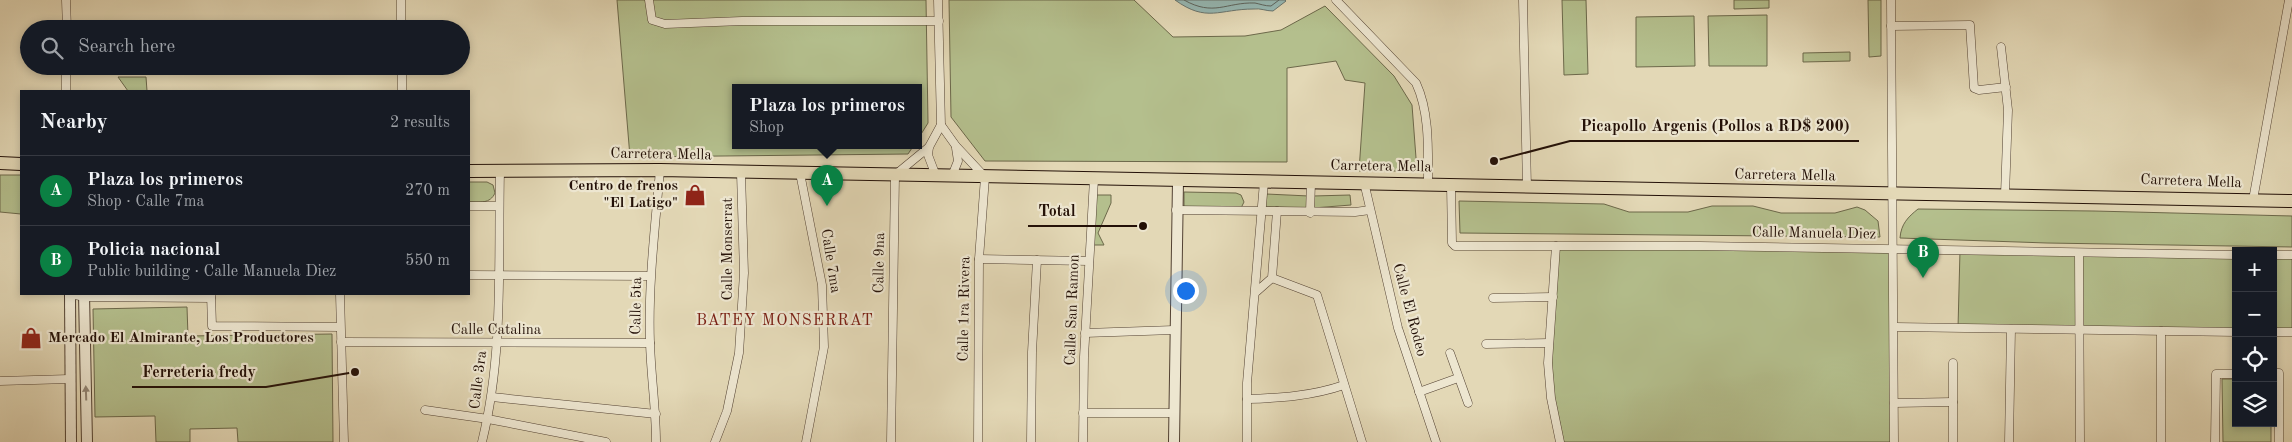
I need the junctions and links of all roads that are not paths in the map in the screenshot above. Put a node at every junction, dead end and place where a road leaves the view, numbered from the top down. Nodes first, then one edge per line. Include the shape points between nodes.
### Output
1 (66, 0) edge
2 (401, 0) edge
3 (649, 0) edge
4 (938, 0) edge
5 (1336, 0) edge
6 (1523, 0) edge
7 (1890, 0) edge
8 (2289, 0) edge
9 (67, 20) edge
10 (401, 20) edge
11 (939, 21) junction
12 (1890, 26) junction
13 (2001, 48) dead end
14 (66, 75) edge
15 (402, 75) edge
16 (2006, 88) junction
17 (66, 90) edge
18 (402, 90) edge
19 (941, 126) junction
20 (956, 146) junction
21 (929, 147) junction
22 (0, 163) edge
23 (20, 164) edge
24 (660, 170) junction
25 (470, 171) edge
26 (500, 171) junction
27 (741, 173) junction
28 (800, 173) junction
29 (895, 175) junction
30 (936, 176) junction
31 (952, 176) junction
32 (985, 176) junction
33 (1094, 179) junction
34 (1178, 181) junction
35 (1264, 182) junction
36 (1311, 182) junction
37 (1364, 182) junction
38 (1428, 184) junction
39 (1451, 185) junction
40 (1527, 188) junction
41 (1892, 193) junction
42 (2005, 195) junction
43 (2253, 200) junction
44 (2292, 201) edge
45 (470, 206) edge
46 (499, 206) junction
47 (1176, 210) junction
48 (1261, 210) junction
49 (1370, 210) junction
50 (1277, 211) junction
51 (1310, 213) junction
52 (1556, 246) junction
53 (1894, 250) junction
54 (2079, 254) junction
55 (2232, 255) edge
56 (2277, 255) edge
57 (2292, 255) edge
58 (979, 259) junction
59 (1038, 260) junction
60 (1088, 261) junction
61 (470, 275) edge
62 (499, 275) junction
63 (650, 276) junction
64 (1272, 278) junction
65 (1256, 292) junction
66 (70, 295) edge
67 (340, 295) edge
68 (85, 296) edge
69 (211, 296) edge
70 (1553, 297) junction
71 (1493, 298) dead end
72 (340, 327) junction
73 (1894, 327) junction
74 (2011, 329) junction
75 (1174, 330) junction
76 (2080, 330) junction
77 (2161, 331) junction
78 (2232, 332) edge
79 (2277, 332) edge
80 (2292, 332) edge
81 (1085, 333) junction
82 (341, 342) junction
83 (650, 343) junction
84 (1549, 343) junction
85 (497, 344) junction
86 (1486, 344) dead end
87 (1450, 353) dead end
88 (1953, 364) dead end
89 (2277, 373) edge
90 (2232, 374) edge
91 (1458, 378) junction
92 (70, 379) junction
93 (0, 381) edge
94 (1344, 385) junction
95 (1419, 392) junction
96 (492, 397) junction
97 (1247, 399) junction
98 (1953, 402) junction
99 (1468, 403) dead end
100 (1894, 403) junction
101 (425, 410) dead end
102 (1083, 413) junction
103 (656, 414) junction
104 (1174, 414) junction
105 (488, 418) junction
106 (71, 442) edge
107 (87, 442) edge
108 (344, 442) edge
109 (482, 442) edge
110 (606, 442) edge
111 (656, 442) edge
112 (715, 442) edge
113 (806, 442) edge
114 (891, 442) edge
115 (978, 442) edge
116 (1031, 442) edge
117 (1083, 442) edge
118 (1174, 442) edge
119 (1247, 442) edge
120 (1362, 442) edge
121 (1436, 442) edge
122 (1560, 442) edge
123 (1894, 442) edge
124 (1953, 442) edge
125 (2009, 442) edge
126 (2080, 442) edge
127 (2161, 442) edge
128 (2215, 442) edge
129 (2279, 442) edge

1 - 9 street
2 - 10 street
3 - 11 street via 652,20 665,24
4 - 11 street
5 - 38 street via 1416,83 1423,98
6 - 40 street
7 - 12 street
8 - 43 street
11 - 19 street
12 - 16 street via 1970,25 1974,88
12 - 41 street
13 - 16 street
14 - 17 street
15 - 18 street
16 - 42 street
19 - 20 street
19 - 21 street
20 - 31 street via 958,161
20 - 32 street
21 - 29 street
21 - 30 street via 928,155
22 - 23 main road
24 - 26 main road, Carretera Mella
24 - 27 main road, Carretera Mella
24 - 63 street, Calle 5ta
25 - 26 main road, Carretera Mella
26 - 46 street, Calle 3ra
27 - 28 main road, Carretera Mella
27 - 112 street, Calle Monserrat via 744,273 739,353 727,411
28 - 29 main road, Carretera Mella
28 - 113 street, Calle 7ma via 822,285 824,347
29 - 30 main road, Carretera Mella
29 - 114 street, Calle 9na
30 - 31 main road, Carretera Mella
31 - 32 main road, Carretera Mella
32 - 33 main road, Carretera Mella
32 - 58 street, Calle 1ra Rivera
33 - 34 main road, Carretera Mella
33 - 60 street, Calle San Ramon
34 - 35 main road, Carretera Mella
34 - 47 street
35 - 36 main road, Carretera Mella
35 - 48 street
36 - 37 main road, Carretera Mella
36 - 51 street
37 - 38 main road, Carretera Mella
37 - 49 street, Calle El Rodeo
38 - 39 main road, Carretera Mella
39 - 40 main road, Carretera Mella
39 - 52 street, Calle Manuela Diez via 1453,245
40 - 41 main road, Carretera Mella
41 - 42 main road, Carretera Mella
41 - 53 street
42 - 43 main road, Carretera Mella
43 - 44 main road, Carretera Mella
45 - 46 street
46 - 62 street, Calle 3ra
47 - 48 street
47 - 75 street
48 - 50 street
48 - 65 street
49 - 51 street
49 - 95 street, Calle El Rodeo via 1398,328
50 - 51 street
50 - 64 street
52 - 53 street, Calle Manuela Diez
52 - 70 street
53 - 54 street, Calle Manuela Diez
53 - 73 street
54 - 55 street, Calle Manuela Diez
54 - 76 street
56 - 57 street
58 - 59 street
58 - 115 street, Calle 1ra Rivera
59 - 60 street
59 - 116 street
60 - 81 street, Calle San Ramon
61 - 62 street
62 - 63 street
62 - 85 street, Calle 3ra
63 - 83 street, Calle 5ta
64 - 65 street
64 - 94 street via 1316,294
65 - 97 street
66 - 92 street
67 - 72 street
68 - 69 street
107 -> 68 street
69 - 72 street via 212,326
70 - 71 street
70 - 84 street
72 - 82 street
73 - 74 street
73 - 100 street
74 - 76 street
74 - 125 street
75 - 81 street
75 - 104 street
76 - 77 street
76 - 126 street
77 - 78 street
77 - 127 street
79 - 80 street
81 - 102 street, Calle San Ramon
82 - 85 street, Calle Catalina
82 - 108 street
83 - 85 street, Calle Catalina
83 - 103 street, Calle 5ta
84 - 86 street
84 - 122 street via 1551,398
85 - 96 street, Calle 3ra
87 - 91 street
88 - 98 street
89 - 129 street
90 - 128 street via 2216,374
91 - 95 street
91 - 99 street
92 - 93 street
92 - 106 street
94 - 97 street via 1326,392 1294,397
94 - 120 street
95 - 121 street, Calle El Rodeo
96 - 103 street
96 - 105 street, Calle 3ra
97 - 119 street
98 - 100 street
98 - 124 street
100 - 123 street
101 - 105 street
102 - 104 street
102 - 117 street, Calle San Ramon
103 - 111 street, Calle 5ta
104 - 118 street
105 - 109 street, Calle 3ra
105 - 110 street

